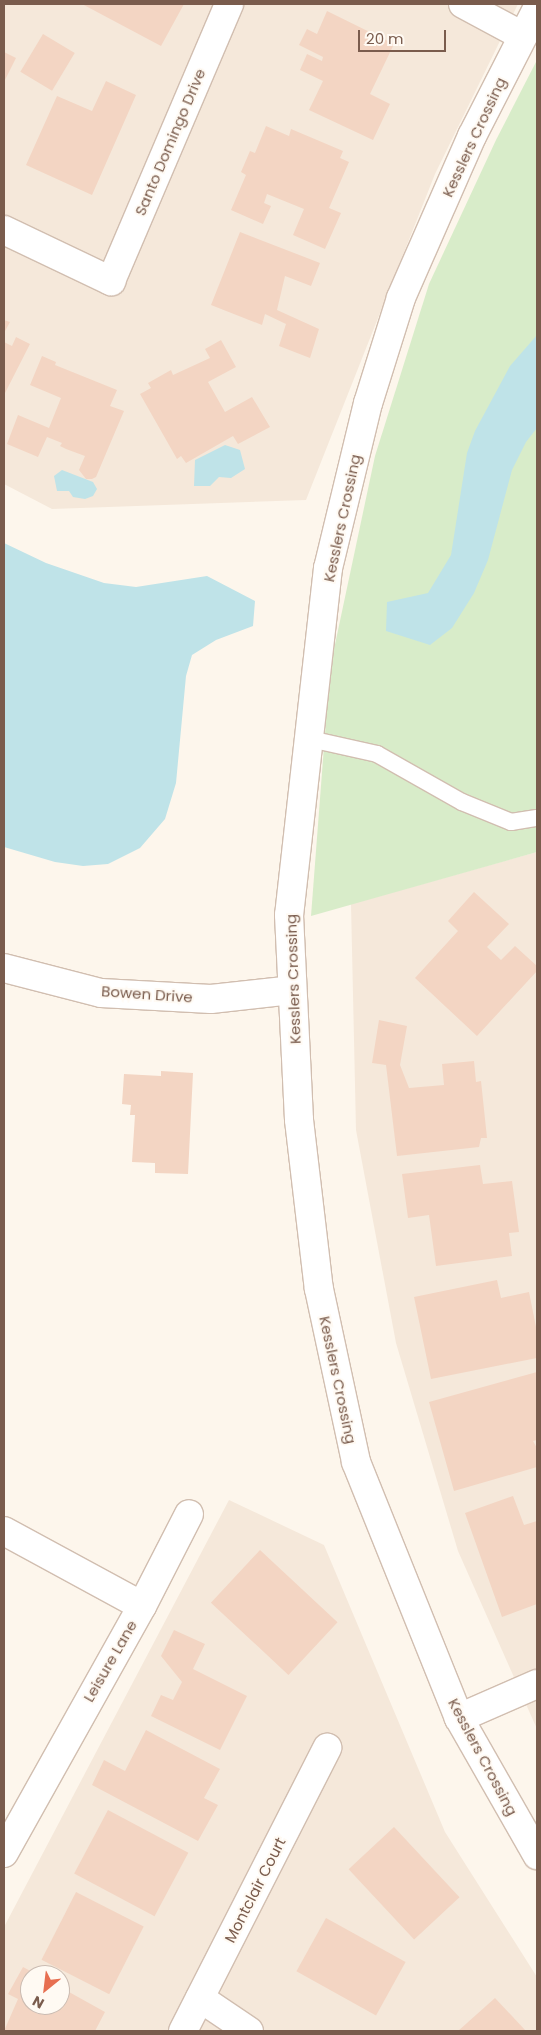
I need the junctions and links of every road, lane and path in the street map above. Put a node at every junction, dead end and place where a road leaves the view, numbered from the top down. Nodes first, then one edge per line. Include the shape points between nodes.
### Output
1 (229, 4) edge
2 (463, 4) edge
3 (537, 9) edge
4 (523, 36) junction
5 (4, 230) edge
6 (310, 740) junction
7 (537, 818) edge
8 (4, 968) edge
9 (292, 990) junction
10 (189, 1514) dead end
11 (4, 1531) edge
12 (142, 1606) junction
13 (537, 1684) edge
14 (459, 1718) junction
15 (327, 1748) dead end
16 (4, 1853) edge
17 (537, 1855) edge
18 (200, 1998) junction
19 (182, 2031) edge
20 (248, 2031) edge

1 - 5 street, Santo Domingo Drive via 111,281
2 - 4 street
3 - 4 street, Kesslers Crossing
4 - 6 street, Kesslers Crossing via 472,136 401,298 368,403 328,568
6 - 7 lane via 377,754 462,802 511,822
6 - 9 street, Kesslers Crossing via 289,914
8 - 9 street, Bowen Drive via 101,993 211,998
9 - 14 street, Kesslers Crossing via 299,1120 319,1289 356,1462
10 - 12 street
11 - 12 street, Leisure Lane
12 - 16 street, Leisure Lane
13 - 14 street
14 - 17 street, Kesslers Crossing
15 - 18 street, Montclair Court
18 - 19 street, Montclair Court
18 - 20 street

